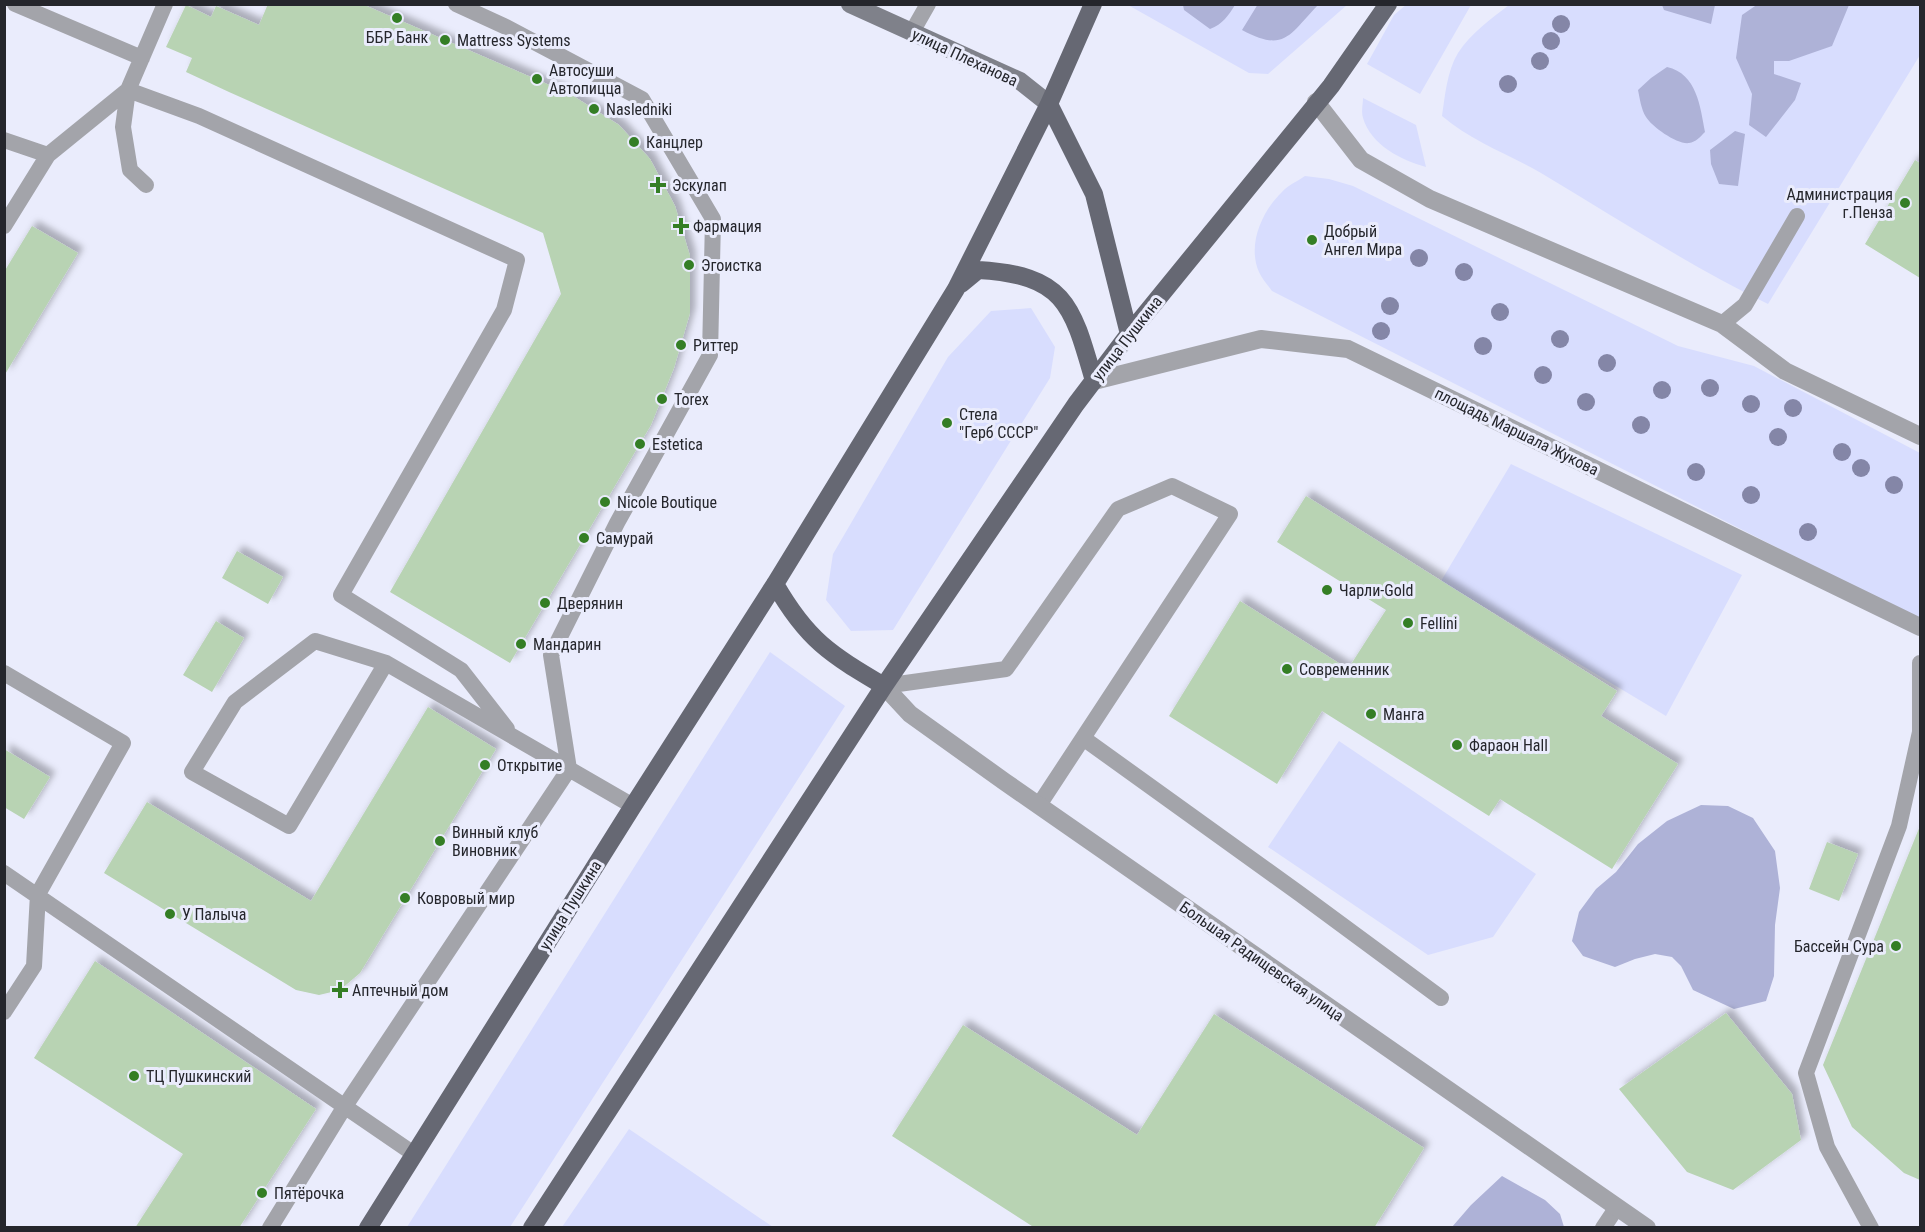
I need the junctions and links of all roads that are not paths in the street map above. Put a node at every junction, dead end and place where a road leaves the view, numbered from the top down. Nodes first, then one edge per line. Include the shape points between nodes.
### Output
1 (15, 4) edge
2 (165, 4) edge
3 (456, 4) edge
4 (850, 4) edge
5 (928, 4) edge
6 (1093, 4) edge
7 (1388, 4) edge
8 (912, 33) junction
9 (142, 58) junction
10 (128, 90) junction
11 (1316, 102) junction
12 (1049, 104) junction
13 (4, 140) edge
14 (48, 155) junction
15 (146, 185) dead end
16 (1797, 216) dead end
17 (4, 226) edge
18 (956, 289) junction
19 (1722, 324) junction
20 (1128, 334) junction
21 (1094, 381) junction
22 (1920, 436) edge
23 (775, 584) junction
24 (1920, 627) edge
25 (386, 663) junction
26 (1920, 664) edge
27 (4, 673) edge
28 (884, 686) junction
29 (513, 736) junction
30 (1083, 738) junction
31 (569, 769) junction
32 (1039, 805) junction
33 (633, 806) junction
34 (4, 873) edge
35 (38, 894) junction
36 (1441, 998) dead end
37 (4, 1012) edge
38 (345, 1106) junction
39 (414, 1154) junction
40 (1617, 1207) junction
41 (270, 1227) edge
42 (368, 1227) edge
43 (532, 1227) edge
44 (1603, 1227) edge
45 (1647, 1227) edge
46 (1871, 1227) edge

1 - 9 lane
2 - 9 lane
3 - 31 lane via 642,99 713,219 711,355 617,523 551,655
4 - 8 main road, улица Плеханова
5 - 8 lane
6 - 12 main road, улица Пушкина
7 - 11 main road, улица Пушкина
8 - 12 main road, улица Плеханова via 1020,81
9 - 10 lane
10 - 14 lane
10 - 15 lane via 123,127 130,170
10 - 29 lane via 199,116 517,260 504,310 340,595 462,670
11 - 19 street via 1361,159 1430,199
11 - 20 main road, улица Пушкина
12 - 18 main road, улица Пушкина
12 - 20 main road, улица Плеханова via 1094,194
13 - 14 lane
14 - 17 lane
16 - 19 lane via 1745,305
18 - 21 main road via 978,270 1004,271 1045,284 1068,308
18 - 23 main road, улица Пушкина
19 - 22 street via 1785,371
20 - 21 main road, улица Пушкина
21 - 24 street, площадь Маршала Жукова via 1261,339 1348,349
21 - 28 main road, улица Пушкина
23 - 28 main road via 791,612 819,644
23 - 33 main road, улица Пушкина
25 - 25 lane via 289,826 192,772 235,702 315,641
25 - 29 lane
26 - 46 lane via 1920,732 1899,826 1806,1073 1827,1147
27 - 35 lane via 123,743
28 - 30 lane via 1006,669 1118,509 1173,486 1230,514
28 - 32 street, Большая Радищевская улица via 910,714
28 - 43 main road, улица Пушкина
29 - 31 lane
30 - 32 lane
30 - 36 lane
31 - 33 lane
31 - 38 lane
32 - 40 street, Большая Радищевская улица
33 - 39 main road, улица Пушкина
34 - 35 lane
35 - 37 lane via 34,966
35 - 38 lane
38 - 39 lane
38 - 41 lane
39 - 42 main road, улица Пушкина
40 - 44 lane
40 - 45 street, Большая Радищевская улица

